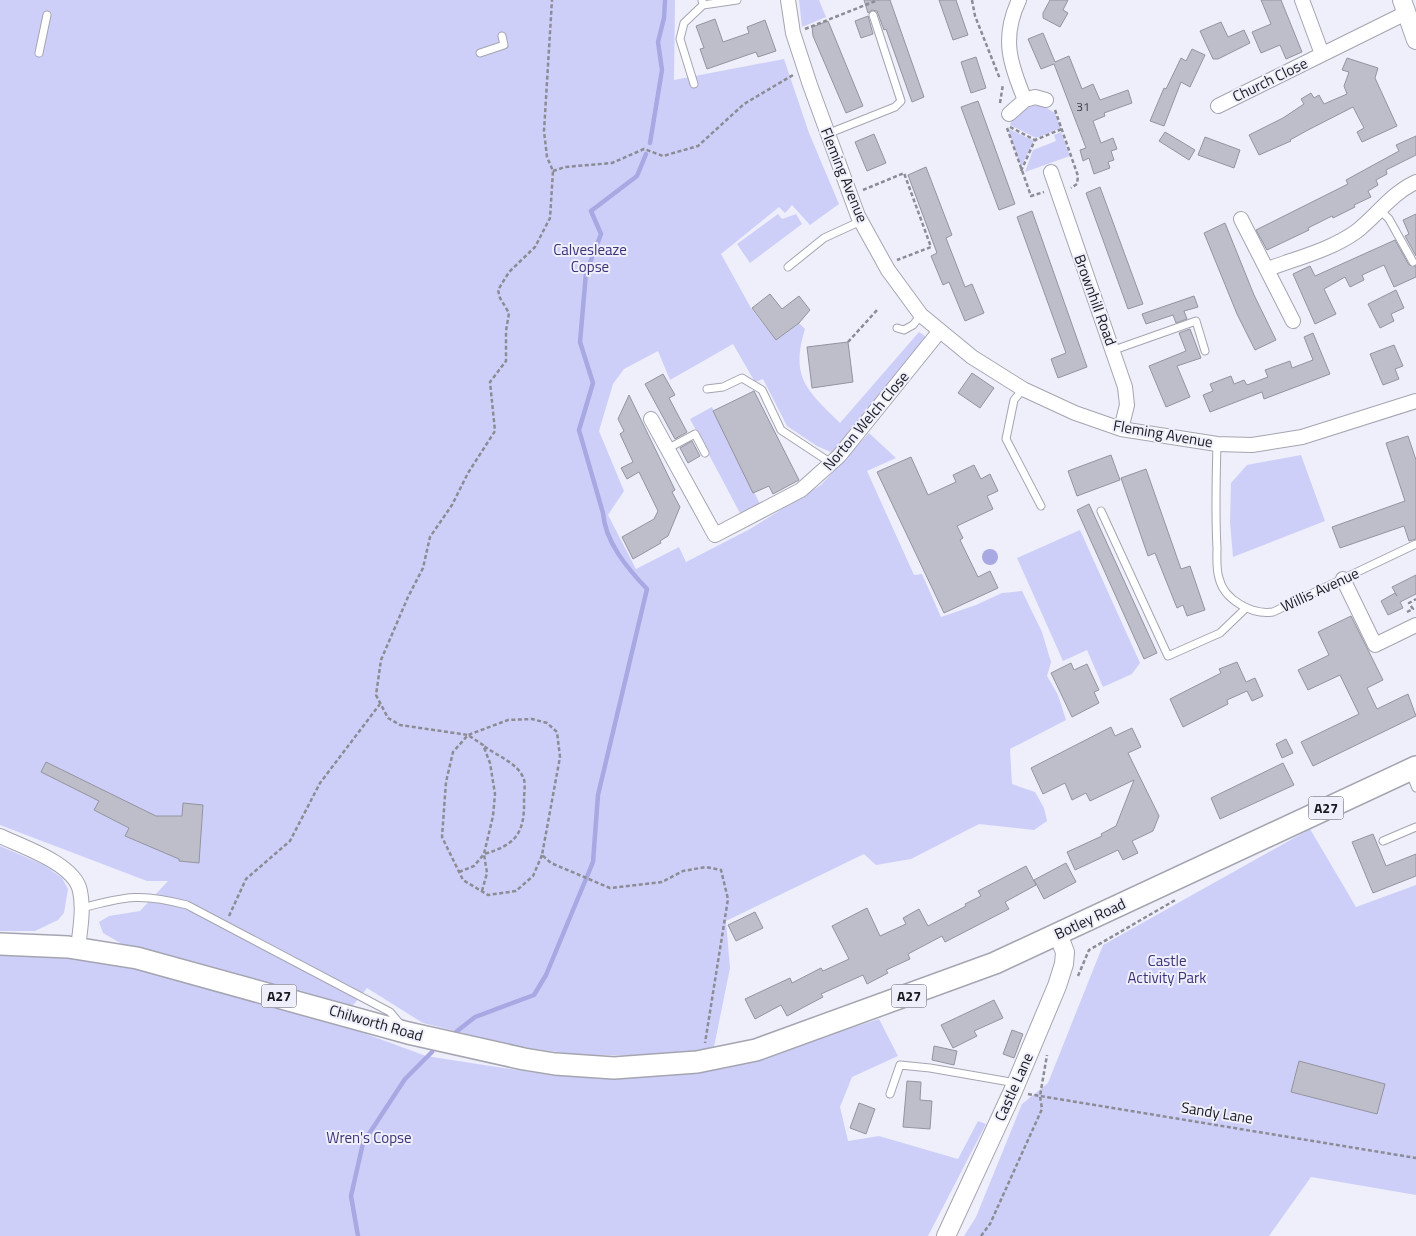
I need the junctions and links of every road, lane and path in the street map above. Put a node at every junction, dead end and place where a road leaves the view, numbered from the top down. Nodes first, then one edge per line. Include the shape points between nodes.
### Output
1 (552, 0) edge
2 (737, 0) edge
3 (788, 0) edge
4 (878, 0) edge
5 (972, 0) edge
6 (1019, 0) edge
7 (1302, 0) edge
8 (702, 3) edge
9 (1404, 6) edge
10 (46, 15) dead end
11 (873, 15) dead end
12 (793, 33) junction
13 (502, 36) dead end
14 (1416, 40) edge
15 (39, 53) dead end
16 (480, 53) dead end
17 (1322, 54) junction
18 (804, 69) junction
19 (694, 84) dead end
20 (1025, 100) junction
21 (1046, 100) joint
22 (1218, 106) dead end
23 (1005, 117) junction
24 (1062, 130) junction
25 (827, 135) junction
26 (1035, 140) junction
27 (553, 171) junction
28 (1021, 171) junction
29 (1051, 172) dead end
30 (1416, 182) edge
31 (1057, 190) junction
32 (850, 195) junction
33 (1380, 210) junction
34 (1241, 219) dead end
35 (861, 221) junction
36 (1413, 262) dead end
37 (885, 265) junction
38 (788, 267) dead end
39 (1268, 269) junction
40 (878, 309) dead end
41 (921, 315) junction
42 (1292, 321) dead end
43 (897, 328) dead end
44 (940, 332) junction
45 (848, 342) dead end
46 (1114, 350) junction
47 (1205, 351) dead end
48 (707, 389) dead end
49 (1023, 389) junction
50 (1416, 401) edge
51 (650, 419) dead end
52 (1121, 428) junction
53 (1217, 444) junction
54 (667, 449) junction
55 (705, 453) dead end
56 (832, 464) junction
57 (1040, 506) dead end
58 (1101, 511) dead end
59 (1416, 544) edge
60 (1343, 579) junction
61 (1416, 599) edge
62 (1246, 608) junction
63 (1404, 614) dead end
64 (1416, 626) edge
65 (380, 704) junction
66 (468, 735) junction
67 (483, 745) junction
68 (1414, 775) edge
69 (1416, 827) edge
70 (0, 836) edge
71 (1383, 841) dead end
72 (484, 854) junction
73 (542, 855) junction
74 (459, 872) junction
75 (482, 891) junction
76 (1184, 896) dead end
77 (82, 908) junction
78 (225, 925) junction
79 (1058, 934) junction
80 (0, 944) edge
81 (78, 948) junction
82 (1078, 977) dead end
83 (408, 1033) junction
84 (1050, 1047) dead end
85 (756, 1050) joint
86 (706, 1060) junction
87 (1015, 1087) junction
88 (890, 1094) dead end
89 (1040, 1096) junction
90 (1416, 1158) edge
91 (946, 1236) edge
92 (981, 1236) edge

1 - 27 path via 544,131 547,157
2 - 8 lane
3 - 12 street, Fleming Avenue
4 - 12 path
5 - 23 path via 975,16 1003,85
6 - 20 street via 1008,38 1011,67
7 - 17 street, Church Close
8 - 19 lane via 684,23 680,39
9 - 14 street
9 - 17 street, Church Close
10 - 15 lane
11 - 25 lane via 902,101 895,108
12 - 18 street, Fleming Avenue
13 - 16 lane via 504,45
17 - 22 street, Church Close
18 - 25 street, Fleming Avenue
18 - 27 path via 744,104 698,146 664,156 644,149 612,163
20 - 21 street via 1035,97
20 - 23 street
21 - 24 path via 1055,108
23 - 26 path
23 - 28 path
24 - 26 path
24 - 31 path via 1078,176 1077,184
25 - 32 street, Fleming Avenue
26 - 28 path
27 - 65 path via 547,225 536,247 509,272 498,290 509,313 506,360 490,382 495,431 430,538 423,568 381,660 376,695
28 - 31 path via 1031,196
29 - 31 street, Brownhill Road
30 - 33 street
31 - 46 street, Brownhill Road
32 - 35 street, Fleming Avenue
32 - 37 path via 904,173 931,247
33 - 36 lane via 1389,219
33 - 39 street via 1356,232
34 - 39 street
35 - 37 street, Fleming Avenue
35 - 38 lane via 824,238
37 - 41 street, Fleming Avenue
39 - 42 street
40 - 45 path
41 - 43 lane via 904,330
41 - 44 street, Fleming Avenue
44 - 49 street, Fleming Avenue
44 - 56 street, Norton Welch Close
46 - 47 lane via 1196,321
46 - 52 street, Brownhill Road via 1127,406
48 - 56 lane via 723,387 742,378 754,385 762,390 781,430
49 - 52 street, Fleming Avenue via 1075,413
49 - 57 lane via 1014,400 1006,438
50 - 53 street, Fleming Avenue via 1302,437 1252,445
51 - 54 street, Norton Welch Close
52 - 53 street, Fleming Avenue
53 - 62 lane, Willis Avenue via 1215,511 1219,579 1226,594
54 - 55 lane via 695,434
54 - 56 street, Norton Welch Close via 715,536 801,490
58 - 62 lane via 1168,656 1220,633
59 - 60 lane, Willis Avenue
60 - 62 lane, Willis Avenue via 1273,612
60 - 64 street via 1375,645
61 - 63 path via 1409,603 1412,609
65 - 66 path via 388,718 400,726
65 - 78 path via 320,782 290,840 246,879
66 - 67 path
66 - 73 path via 508,720 547,723 557,732 560,757
66 - 74 path via 453,752 446,782 442,837
67 - 72 path via 495,794
67 - 72 path via 496,756 514,764 524,778 525,815 518,837 504,849
68 - 79 main road, Botley Road / A27
69 - 71 lane
70 - 77 street via 54,861 75,878
72 - 74 path via 474,866
72 - 75 path via 487,873
73 - 75 path via 533,876 516,891 488,895
73 - 86 path via 551,863 610,888 662,882 683,871 706,867 721,870 728,899 708,1021
74 - 75 path via 463,880
76 - 82 path via 1089,950
77 - 78 lane via 125,897 157,897 187,905
77 - 81 street
78 - 83 lane via 390,1012
79 - 85 main road, Botley Road / A27 via 972,972
79 - 87 street, Castle Lane via 1065,952 1064,964
80 - 81 main road, Chilworth Road / A27
81 - 83 main road, Chilworth Road / A27 via 169,966
83 - 86 main road, Chilworth Road / A27 via 554,1064 638,1067
84 - 89 path
85 - 86 main road, Chilworth Road / A27
87 - 88 lane via 986,1077 900,1065
87 - 89 path, Sandy Lane
87 - 91 street, Castle Lane
89 - 90 path, Sandy Lane
89 - 92 path via 1042,1109 990,1224

